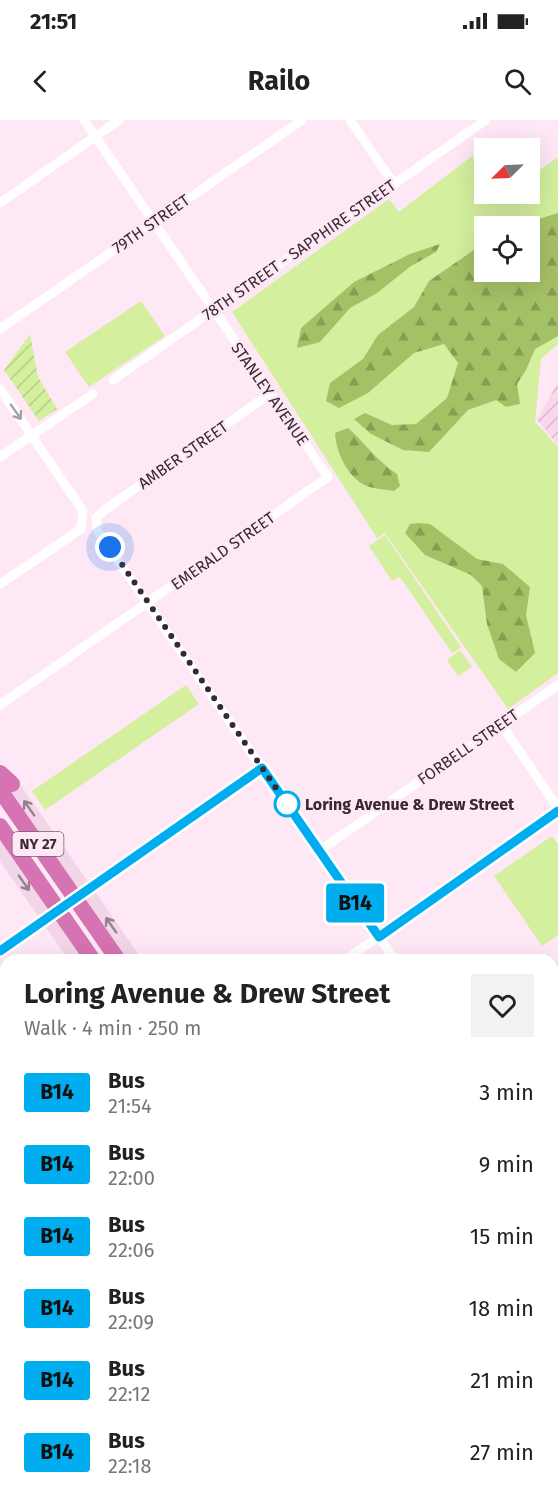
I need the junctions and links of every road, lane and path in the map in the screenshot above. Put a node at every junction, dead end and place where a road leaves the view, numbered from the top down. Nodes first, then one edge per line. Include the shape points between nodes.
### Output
1 (84, 120) edge
2 (119, 120) edge
3 (302, 120) edge
4 (350, 120) edge
5 (486, 120) edge
6 (96, 136) junction
7 (394, 184) junction
8 (0, 203) edge
9 (154, 223) junction
10 (213, 311) junction
11 (0, 329) edge
12 (113, 380) dead end
13 (0, 389) edge
14 (271, 393) junction
15 (93, 394) dead end
16 (31, 434) junction
17 (0, 457) edge
18 (327, 477) joint
19 (0, 584) edge
20 (148, 604) junction
21 (558, 685) edge
22 (0, 705) edge
23 (501, 724) junction
24 (0, 767) edge
25 (262, 768) junction
26 (4, 782) edge
27 (558, 810) edge
28 (0, 826) edge
29 (0, 849) edge
30 (319, 850) junction
31 (81, 894) junction
32 (53, 914) junction
33 (379, 937) junction
34 (0, 951) edge
35 (74, 954) edge
36 (88, 954) edge
37 (115, 954) edge
38 (129, 954) edge
39 (354, 954) edge
40 (391, 954) edge

1 - 6 street, STANLEY AVENUE
2 - 6 street
3 - 9 street, 79TH STREET
4 - 7 street
5 - 7 street, 78TH STREET - SAPPHIRE STREET
6 - 8 street
6 - 9 street, STANLEY AVENUE
7 - 10 street, 78TH STREET - SAPPHIRE STREET
9 - 10 street, STANLEY AVENUE
9 - 11 street, 79TH STREET
10 - 12 street, 78TH STREET - SAPPHIRE STREET
10 - 14 street, STANLEY AVENUE
13 -> 16 street
14 - 18 street, STANLEY AVENUE
14 - 20 street, AMBER STREET via 96,518 98,532
15 - 16 street
16 - 17 street
16 - 19 street via 83,511 83,520 81,529
18 - 20 street, EMERALD STREET
20 - 22 street, EMERALD STREET
20 - 25 street
21 - 23 street, FORBELL STREET
23 - 27 street
23 - 30 street, FORBELL STREET
24 - 26 street
25 - 30 street
25 - 31 street
31 -> 26 highway, NY 27
27 - 33 street
28 - 32 highway, NY 27
29 -> 32 street
30 - 33 street
31 - 32 street
31 - 37 highway, NY 27
38 -> 31 street
32 - 34 street
32 - 35 street
32 - 36 highway, NY 27
33 - 39 street
33 - 40 street

